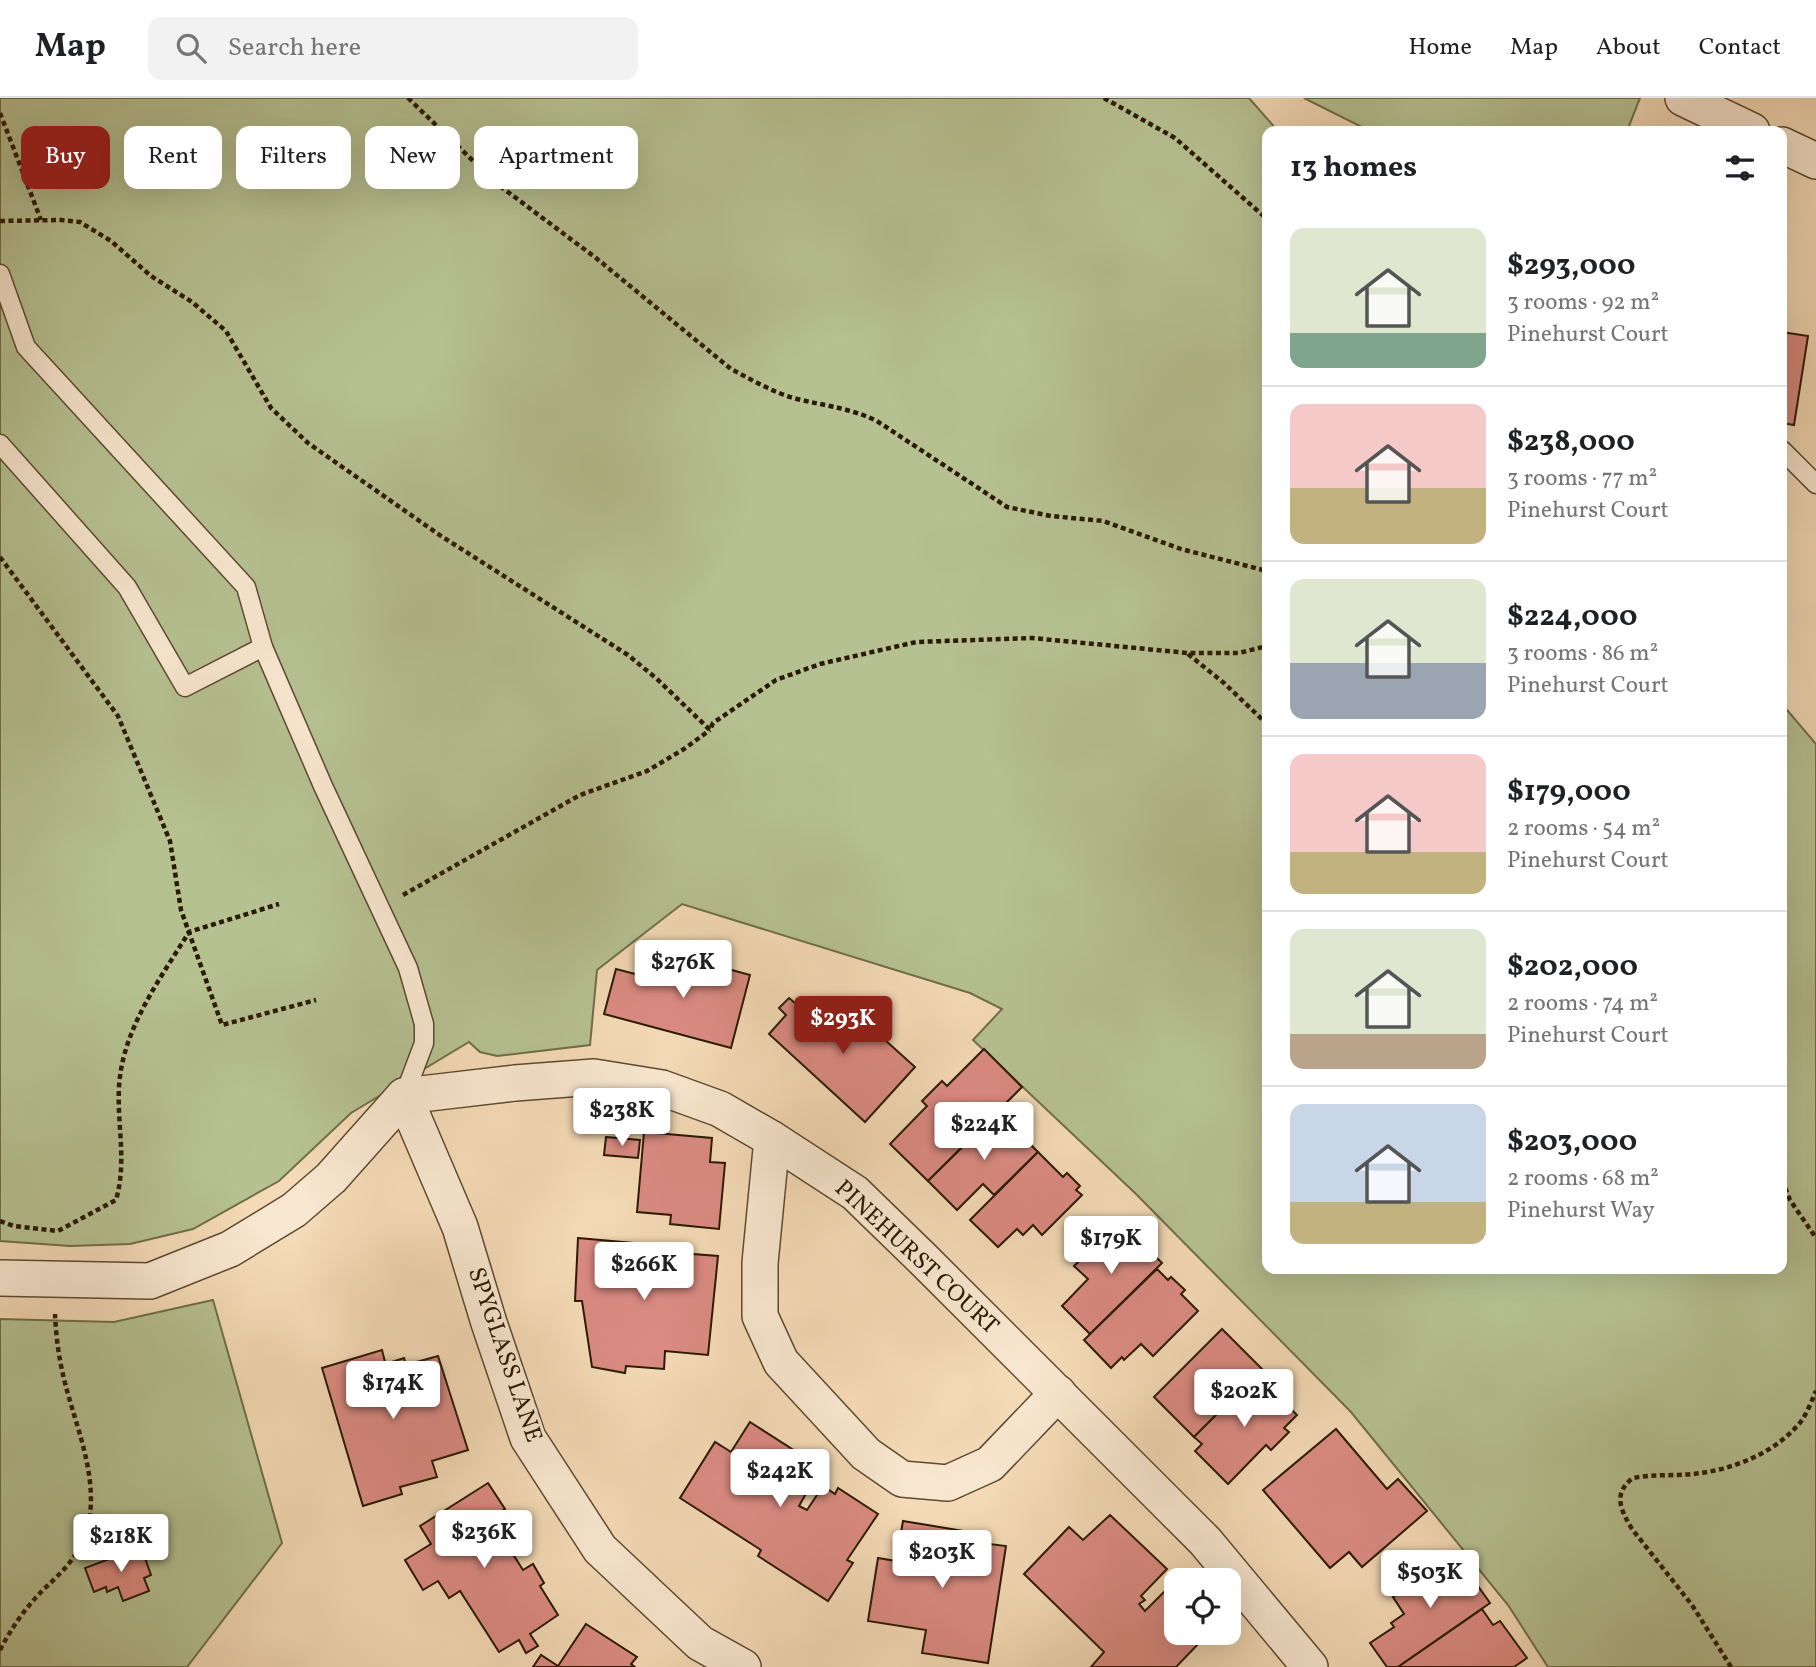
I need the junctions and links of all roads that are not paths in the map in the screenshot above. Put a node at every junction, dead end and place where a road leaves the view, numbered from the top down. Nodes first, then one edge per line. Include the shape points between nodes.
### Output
1 (1683, 98) edge
2 (1742, 126) edge
3 (1787, 148) edge
4 (1816, 162) edge
5 (0, 274) edge
6 (0, 444) edge
7 (1787, 455) edge
8 (1816, 484) edge
9 (263, 647) junction
10 (404, 1096) junction
11 (772, 1139) junction
12 (0, 1278) edge
13 (1058, 1393) junction
14 (743, 1667) edge
15 (1310, 1667) edge

1 - 2 street
3 - 4 street
5 - 9 lane via 26,347 246,587
6 - 9 lane via 127,587 185,687
7 - 8 lane
9 - 10 lane via 408,968 424,1024 424,1043
10 - 11 street, PINEHURST COURT via 594,1077 662,1088 720,1109
10 - 12 street via 331,1178 294,1210 230,1249 150,1281
10 - 14 street, SPYGLASS LANE via 460,1227 528,1438 600,1549 699,1643
11 - 13 street, PINEHURST COURT via 855,1194
11 - 13 street via 760,1263 760,1316 781,1362 866,1454 902,1479 948,1483 990,1464
13 - 15 street, PINEHURST COURT via 1205,1541

